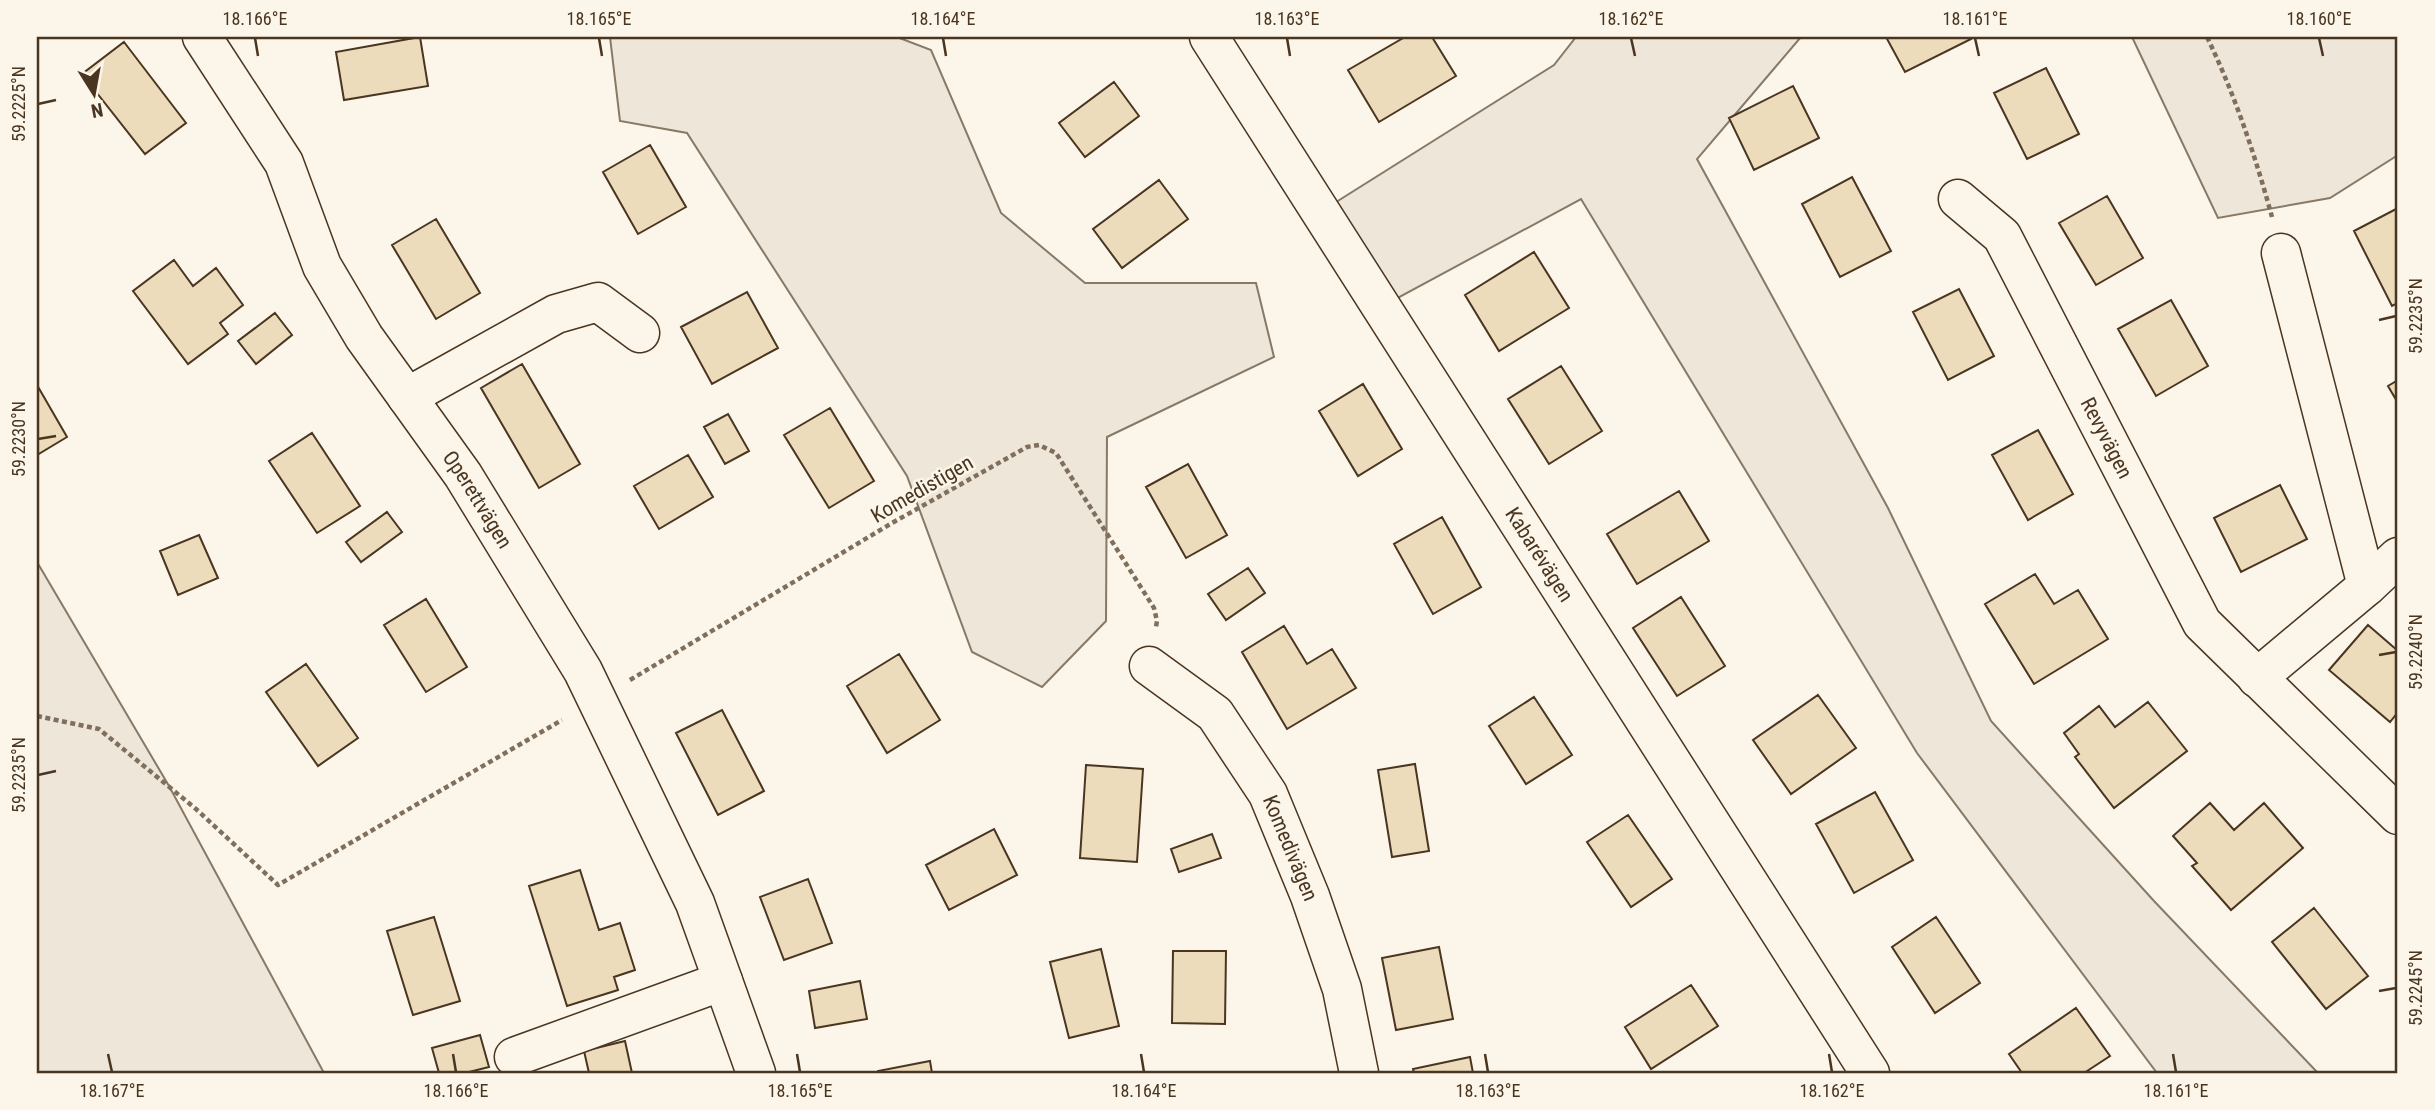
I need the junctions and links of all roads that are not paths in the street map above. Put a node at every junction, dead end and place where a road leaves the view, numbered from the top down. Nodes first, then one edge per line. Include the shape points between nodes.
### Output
1 (202, 37) edge
2 (1209, 37) edge
3 (1958, 199) dead end
4 (2281, 253) road end
5 (640, 333) dead end
6 (407, 397) junction
7 (2398, 557) edge
8 (2367, 586) junction
9 (1149, 666) road end
10 (2257, 678) junction
11 (2398, 815) edge
12 (723, 981) junction
13 (514, 1057) dead end
14 (756, 1073) edge
15 (1359, 1073) edge
16 (1870, 1073) edge

1 - 6 street, Operettvägen via 284,163 322,266
2 - 16 street, Kabarévägen
3 - 10 street, Revyvägen via 2002,236 2202,623
4 - 8 street
5 - 6 street via 598,302 556,314
6 - 12 street, Operettvägen via 463,475 583,671 695,903
7 - 8 street
8 - 10 street
9 - 15 street, Komedivägen via 1215,714 1268,794 1342,989
10 - 11 street, Revyvägen
12 - 13 street
12 - 14 street, Operettvägen

